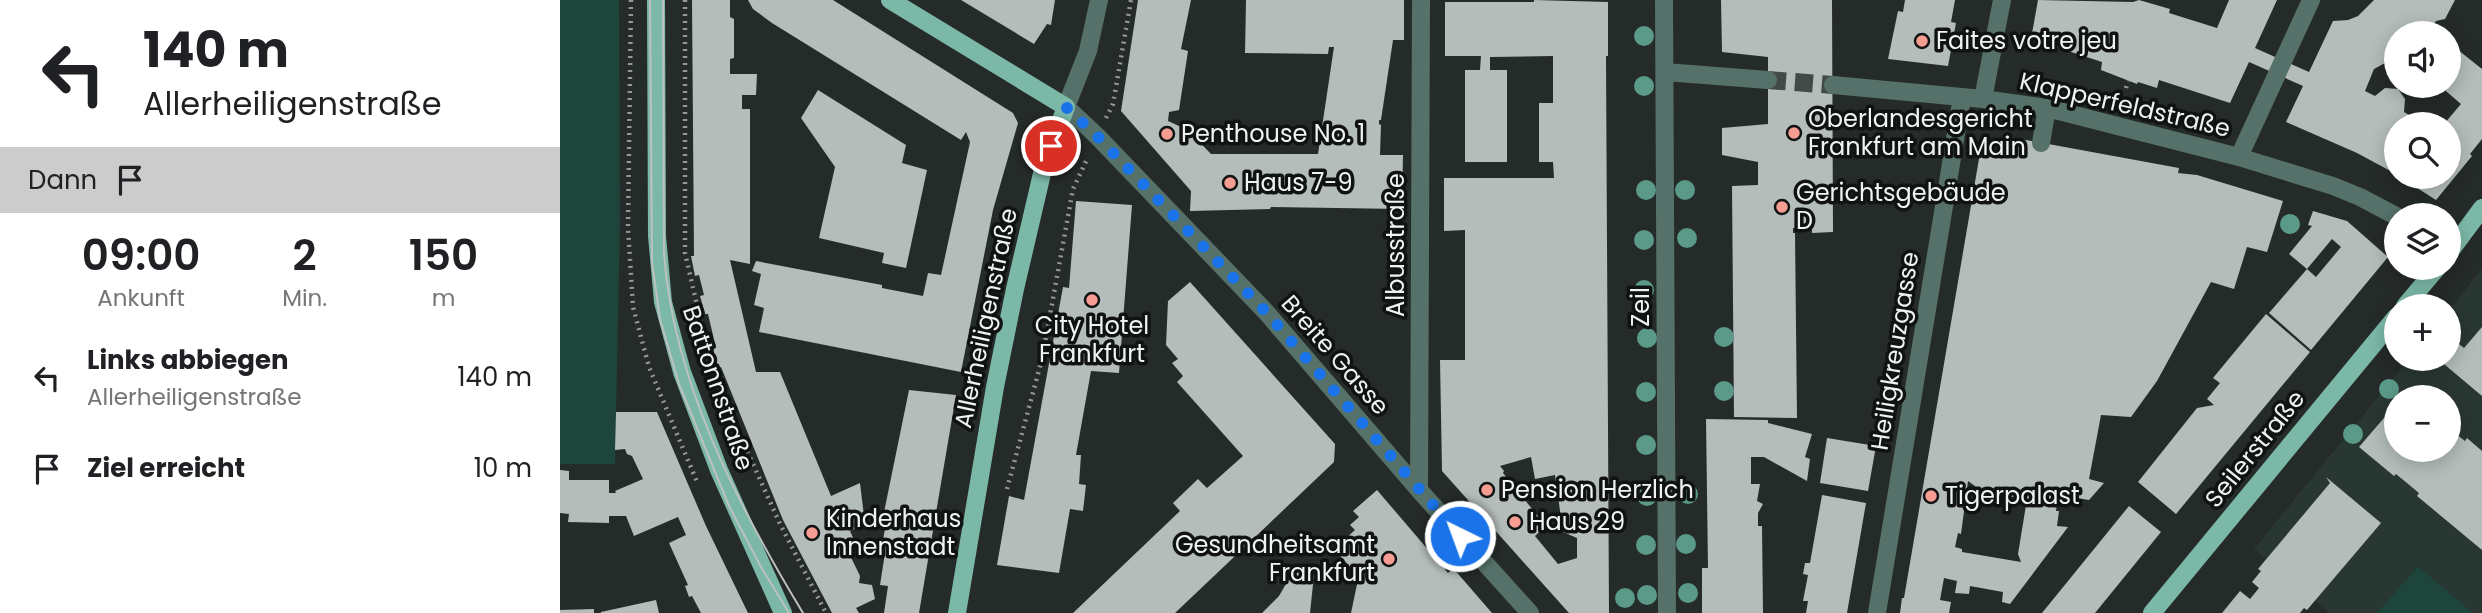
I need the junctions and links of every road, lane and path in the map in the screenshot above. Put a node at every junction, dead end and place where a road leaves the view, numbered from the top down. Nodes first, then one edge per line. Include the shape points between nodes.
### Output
1 (656, 0) edge
2 (685, 0) edge
3 (890, 0) edge
4 (1099, 0) edge
5 (1131, 0) edge
6 (1421, 0) edge
7 (1664, 0) edge
8 (2002, 0) edge
9 (2311, 0) edge
10 (1665, 72) junction
11 (1768, 80) tunnel mouth
12 (2128, 81) dead end
13 (1833, 85) tunnel mouth
14 (2126, 88) dead end
15 (1962, 97) junction
16 (1983, 99) junction
17 (1066, 107) junction
18 (2047, 108) junction
19 (1097, 136) junction
20 (2041, 143) dead end
21 (2239, 157) junction
22 (2482, 208) edge
23 (2384, 210) edge
24 (2461, 235) edge
25 (2427, 280) edge
26 (2415, 294) edge
27 (2384, 332) edge
28 (1007, 489) dead end
29 (1419, 490) junction
30 (783, 613) edge
31 (826, 613) edge
32 (957, 613) edge
33 (1530, 613) edge
34 (1667, 613) edge
35 (1877, 613) edge
36 (2152, 613) edge

1 - 30 main road, Battonnstraße via 657,236 663,302 682,372 719,470
2 - 31 path via 685,253 713,375
3 - 17 main road
4 - 17 street, Allerheiligenstraße via 1088,51
5 - 19 path via 1113,104
6 - 29 street, Albusstraße
7 - 10 street, Zeil
8 - 16 street
9 - 21 street
10 - 11 street
10 - 34 street, Zeil
12 - 14 path
13 - 15 street, Klapperfeldstraße
15 - 16 street, Klapperfeldstraße
15 - 35 street, Heiligkreuzgasse
16 - 18 street, Klapperfeldstraße
17 - 19 street, Breite Gasse
17 - 32 main road, Allerheiligenstraße via 1044,165 1014,289
18 - 20 street
18 - 21 street, Klapperfeldstraße
19 - 28 path via 1073,189 1042,359
19 - 29 street, Breite Gasse via 1266,312
21 - 23 street, Klapperfeldstraße via 2342,190
22 - 24 main road
25 - 26 main road
27 - 36 main road, Seilerstraße
29 - 33 street, Breite Gasse

